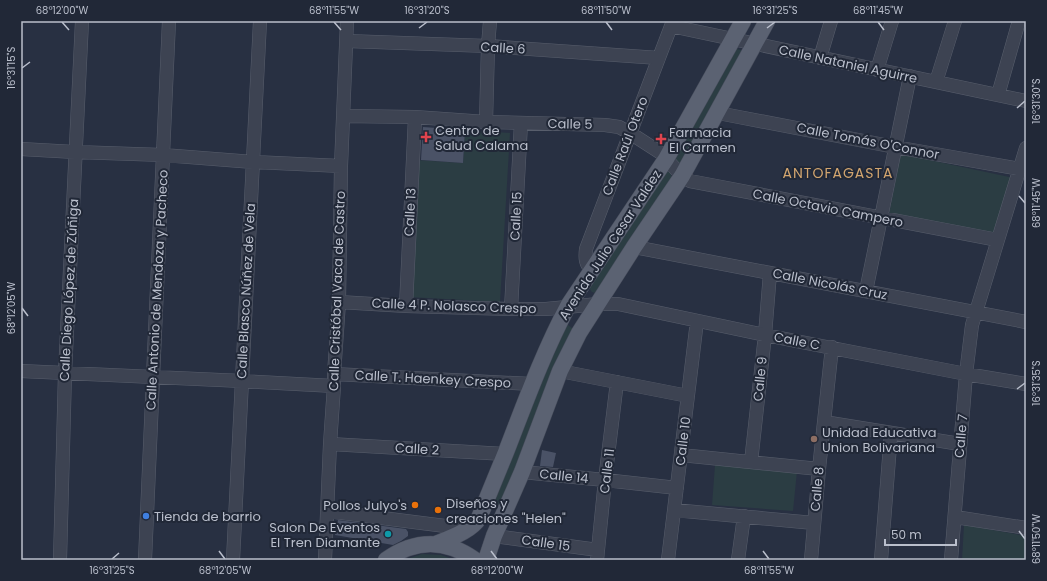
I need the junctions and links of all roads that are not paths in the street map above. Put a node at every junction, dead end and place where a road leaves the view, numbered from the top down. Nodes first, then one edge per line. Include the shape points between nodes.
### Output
1 (82, 21) edge
2 (170, 21) edge
3 (260, 21) edge
4 (347, 21) edge
5 (490, 21) edge
6 (743, 21) edge
7 (767, 21) edge
8 (831, 21) edge
9 (892, 21) edge
10 (955, 21) edge
11 (1019, 21) edge
12 (672, 24) edge
13 (733, 39) junction
14 (346, 41) junction
15 (755, 44) junction
16 (488, 46) junction
17 (659, 58) junction
18 (820, 58) junction
19 (877, 70) junction
20 (910, 76) junction
21 (936, 82) junction
22 (998, 95) junction
23 (1026, 101) edge
24 (718, 112) junction
25 (344, 116) junction
26 (415, 117) junction
27 (486, 122) junction
28 (521, 123) junction
29 (630, 133) junction
30 (895, 147) junction
31 (1026, 148) edge
32 (21, 149) edge
33 (75, 152) junction
34 (163, 155) junction
35 (666, 159) junction
36 (253, 162) junction
37 (341, 166) junction
38 (1020, 169) junction
39 (682, 176) junction
40 (881, 218) junction
41 (998, 240) junction
42 (634, 247) junction
43 (592, 270) junction
44 (770, 273) junction
45 (866, 292) junction
46 (339, 302) junction
47 (598, 304) junction
48 (406, 306) junction
49 (568, 306) junction
50 (511, 309) junction
51 (976, 312) junction
52 (697, 321) junction
53 (1026, 322) edge
54 (765, 335) junction
55 (832, 347) junction
56 (21, 371) edge
57 (560, 371) junction
58 (65, 373) junction
59 (966, 374) junction
60 (153, 377) junction
61 (334, 380) junction
62 (242, 381) junction
63 (617, 382) junction
64 (532, 384) junction
65 (1026, 384) edge
66 (688, 396) junction
67 (824, 422) junction
68 (891, 433) junction
69 (330, 444) junction
70 (960, 444) junction
71 (505, 454) junction
72 (681, 455) junction
73 (751, 462) junction
74 (819, 470) junction
75 (522, 472) junction
76 (605, 480) junction
77 (677, 488) junction
78 (674, 510) junction
79 (327, 511) junction
80 (744, 516) junction
81 (955, 517) junction
82 (814, 523) junction
83 (469, 528) junction
84 (1026, 528) edge
85 (494, 536) junction
86 (436, 544) junction
87 (598, 555) edge
88 (60, 560) edge
89 (145, 560) edge
90 (233, 560) edge
91 (325, 560) edge
92 (386, 560) edge
93 (476, 560) edge
94 (486, 560) edge
95 (668, 560) edge
96 (738, 560) edge
97 (811, 560) edge
98 (880, 560) edge
99 (951, 560) edge

1 - 33 street, Calle Diego López de Zúñiga
2 - 34 street, Calle Antonio de Mendoza y Pacheco
3 - 36 street, Calle Blasco Núñez de Vela
4 - 14 street, Calle Cristóbal Vaca de Castro
5 - 16 street
6 - 13 main road, Avenida Julio Cesar Valdez
7 - 15 main road, Avenida Julio Cesar Valdez
8 - 18 street
9 - 19 street
10 - 21 street
11 - 22 street
12 - 13 street, Calle Nataniel Aguirre
12 - 17 street, Calle Raúl Otero
13 - 15 street, Calle Nataniel Aguirre
13 - 35 main road, Avenida Julio Cesar Valdez
14 - 16 street, Calle 6
14 - 25 street, Calle Cristóbal Vaca de Castro
15 - 18 street, Calle Nataniel Aguirre
15 - 24 main road, Avenida Julio Cesar Valdez
16 - 17 street, Calle 6
16 - 27 street
17 - 29 street, Calle Raúl Otero
18 - 19 street, Calle Nataniel Aguirre
19 - 20 street, Calle Nataniel Aguirre
20 - 21 street, Calle Nataniel Aguirre
20 - 30 street
21 - 22 street, Calle Nataniel Aguirre
22 - 23 street, Calle Nataniel Aguirre
24 - 30 street, Calle Tomás O'Connor
24 - 39 main road, Avenida Julio Cesar Valdez
25 - 26 street, Calle 5
25 - 37 street, Calle Cristóbal Vaca de Castro
26 - 27 street, Calle 5
26 - 48 street, Calle 13
27 - 28 street, Calle 5
28 - 29 street, Calle 5 via 605,125 619,127
28 - 50 street, Calle 15
29 - 35 street, Calle 5
29 - 43 street, Calle Raúl Otero via 586,249 586,263
30 - 38 street, Calle Tomás O'Connor
30 - 40 street
31 - 38 street, Calle 7
32 - 33 street
33 - 34 street
33 - 58 street, Calle Diego López de Zúñiga
34 - 36 street
34 - 60 street, Calle Antonio de Mendoza y Pacheco
35 - 39 street, Calle Octavio Campero
35 - 43 main road, Avenida Julio Cesar Valdez
36 - 37 street
36 - 62 street, Calle Blasco Núñez de Vela
37 - 46 street, Calle Cristóbal Vaca de Castro
38 - 41 street, Calle 7
39 - 40 street, Calle Octavio Campero via 690,181
39 - 42 main road, Avenida Julio Cesar Valdez
40 - 41 street, Calle Octavio Campero
40 - 45 street
41 - 51 street, Calle 7
42 - 44 street, Calle Nicolás Cruz
42 - 47 main road, Avenida Julio Cesar Valdez
43 - 49 main road, Avenida Julio Cesar Valdez
44 - 45 street, Calle Nicolás Cruz
44 - 54 street, Calle 9
45 - 51 street, Calle Nicolás Cruz
46 - 48 street, Calle 4 P. Nolasco Crespo
46 - 61 street, Calle Cristóbal Vaca de Castro
47 - 49 street, Calle C
47 - 52 street, Calle C via 618,304
47 - 57 main road, Avenida Julio Cesar Valdez via 579,333
48 - 50 street, Calle 4 P. Nolasco Crespo
49 - 50 street, Calle 4 P. Nolasco Crespo
49 - 64 main road, Avenida Julio Cesar Valdez
51 - 53 street, Calle Nicolás Cruz
51 - 59 street, Calle 7
52 - 54 street, Calle C
52 - 66 street, Calle 10
54 - 55 street, Calle C
54 - 73 street, Calle 9
55 - 59 street, Calle C
55 - 67 street, Calle 8
56 - 58 street, Calle T. Haenkey Crespo
57 - 63 street
57 - 75 main road, Avenida Julio Cesar Valdez
58 - 60 street, Calle T. Haenkey Crespo
58 - 88 street, Calle Diego López de Zúñiga
59 - 65 street, Calle C
59 - 70 street, Calle 7
60 - 62 street, Calle T. Haenkey Crespo
60 - 89 street, Calle Antonio de Mendoza y Pacheco
61 - 62 street, Calle T. Haenkey Crespo
61 - 64 street, Calle T. Haenkey Crespo
61 - 69 street, Calle Cristóbal Vaca de Castro
62 - 90 street, Calle Blasco Núñez de Vela
63 - 66 street
63 - 76 street, Calle 11
64 - 71 main road, Avenida Julio Cesar Valdez
66 - 72 street, Calle 10
67 - 68 street
67 - 74 street, Calle 8
68 - 70 street
68 - 98 street
69 - 71 street, Calle 2
69 - 79 street, Calle Cristóbal Vaca de Castro
70 - 81 street, Calle 7
71 - 83 main road, Avenida Julio Cesar Valdez via 479,518
72 - 73 street
72 - 77 street, Calle 10
73 - 74 street
74 - 82 street, Calle 8
75 - 76 street, Calle 14
75 - 85 main road, Avenida Julio Cesar Valdez
76 - 77 street, Calle 14
76 - 87 street, Calle 11
77 - 78 street, Calle 10
78 - 80 street
78 - 95 street, Calle 10
79 - 83 street
79 - 91 street, Calle Cristóbal Vaca de Castro
80 - 82 street
80 - 96 street
81 - 84 street
81 - 99 street, Calle 7
82 - 97 street, Calle 8
83 - 86 main road, Avenida Julio Cesar Valdez
85 - 87 street, Calle 15
85 - 94 main road, Avenida Julio Cesar Valdez
86 - 92 main road via 414,546
86 - 93 main road via 457,549

